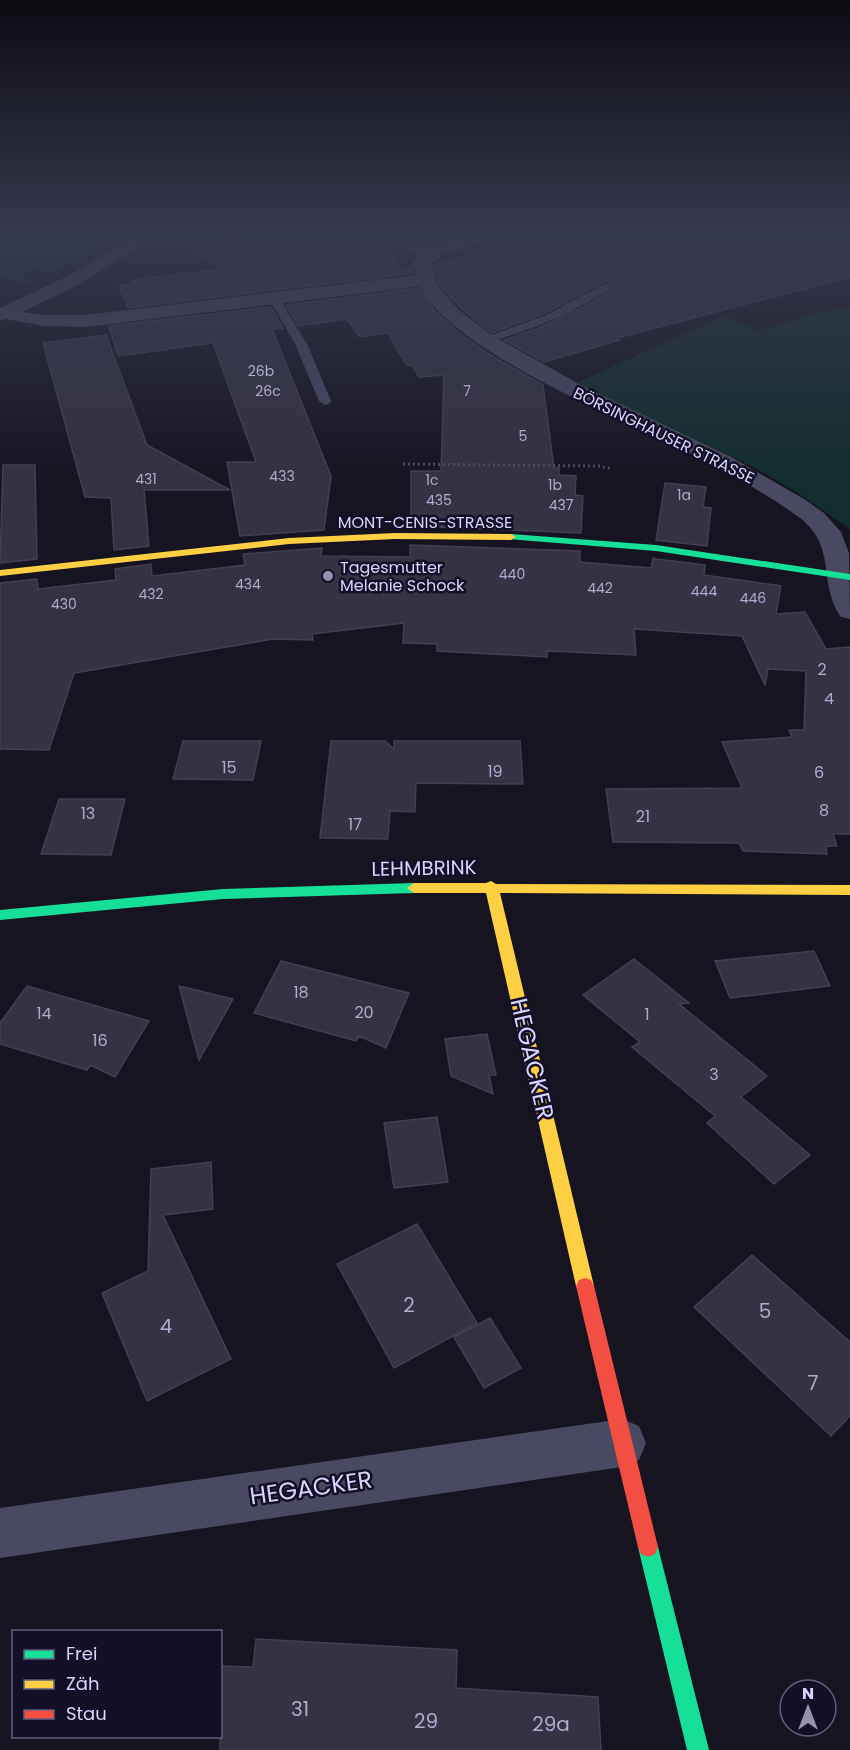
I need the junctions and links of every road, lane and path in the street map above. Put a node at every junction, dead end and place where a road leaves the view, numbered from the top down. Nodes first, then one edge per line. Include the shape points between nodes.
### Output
1 (5, 315) edge
2 (138, 315) edge
3 (284, 315) edge
4 (455, 315) edge
5 (554, 315) edge
6 (488, 339) junction
7 (325, 401) dead end
8 (403, 464) dead end
9 (612, 469) dead end
10 (0, 573) edge
11 (844, 575) edge
12 (850, 611) edge
13 (491, 886) junction
14 (850, 890) edge
15 (0, 915) edge
16 (622, 1443) junction
17 (0, 1533) edge
18 (698, 1750) edge

1 - 2 street via 51,322
3 - 7 lane
4 - 6 street, BÖRSINGHAUSER STRASSE
5 - 6 lane via 519,331
6 - 11 street, BÖRSINGHAUSER STRASSE via 566,386 722,461 801,507 828,530
8 - 9 path
10 - 11 street, MONT-CENIS-STRASSE via 288,540 404,536 595,543
11 - 12 street, BÖRSINGHAUSER STRASSE via 842,592
13 - 14 street, LEHMBRINK
13 - 15 street, LEHMBRINK via 296,890 129,901
13 - 16 street, HEGACKER
16 - 17 street, HEGACKER
16 - 18 street, HEGACKER

